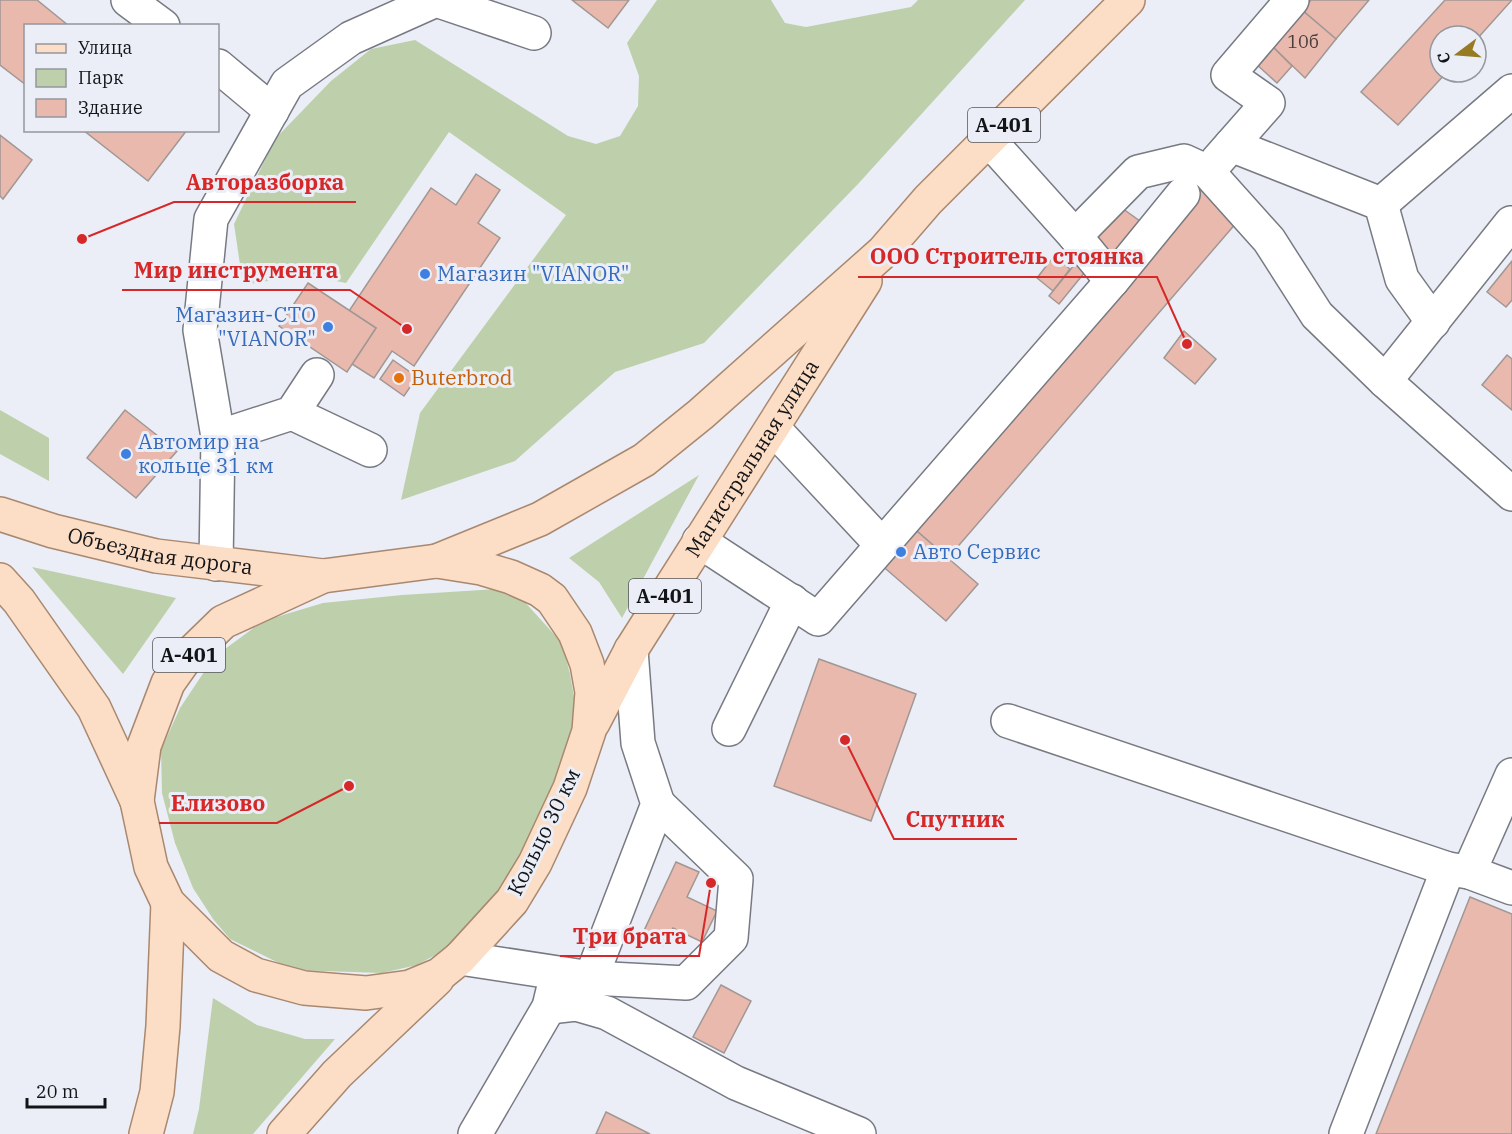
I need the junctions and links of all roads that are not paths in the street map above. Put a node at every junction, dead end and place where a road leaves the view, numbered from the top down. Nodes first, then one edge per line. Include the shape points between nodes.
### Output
1 (128, 0) edge
2 (1128, 0) edge
3 (1292, 0) edge
4 (160, 24) edge
5 (534, 33) dead end
6 (219, 67) edge
7 (1512, 91) edge
8 (272, 111) junction
9 (989, 140) junction
10 (1231, 145) junction
11 (1208, 172) junction
12 (1183, 194) dead end
13 (1381, 204) junction
14 (1510, 223) dead end
15 (1075, 236) junction
16 (883, 252) junction
17 (1112, 281) junction
18 (1433, 322) junction
19 (317, 375) dead end
20 (1385, 381) junction
21 (292, 413) junction
22 (773, 428) junction
23 (218, 437) junction
24 (370, 450) dead end
25 (1512, 494) edge
26 (0, 514) edge
27 (699, 541) junction
28 (882, 545) junction
29 (437, 561) junction
30 (216, 564) junction
31 (323, 576) junction
32 (0, 579) edge
33 (792, 601) junction
34 (631, 650) junction
35 (1008, 721) dead end
36 (729, 729) dead end
37 (589, 731) junction
38 (1512, 775) edge
39 (136, 801) junction
40 (658, 804) junction
41 (1459, 871) junction
42 (1512, 888) edge
43 (168, 903) junction
44 (460, 958) junction
45 (557, 972) junction
46 (591, 978) junction
47 (549, 1007) junction
48 (146, 1134) edge
49 (284, 1134) edge
50 (475, 1134) edge
51 (859, 1134) edge
52 (1346, 1134) edge

1 - 4 street
2 - 9 main road, Магистральная улица / А-401
3 - 10 street via 1228,75 1268,103
5 - 8 street via 436,0 351,38 287,84
6 - 8 street
7 - 13 street
8 - 23 street via 211,219 200,330
9 - 15 street
9 - 16 main road, Магистральная улица / А-401 via 928,200
10 - 11 street
10 - 13 street
11 - 15 street via 1184,161 1138,172
11 - 20 street via 1269,240 1317,315
12 - 17 street
13 - 18 street via 1402,279
14 - 18 street
15 - 17 street
16 - 22 main road, Магистральная улица / А-401
16 - 29 main road, Магистральная улица / А-401 via 644,460 540,519
17 - 28 street
18 - 20 street
19 - 21 street
20 - 25 street
21 - 23 street
21 - 24 street
22 - 27 main road, Магистральная улица / А-401
22 - 28 street
23 - 30 street
26 - 30 main road, Объездная дорога / А-401 via 156,556
27 - 33 street
27 - 34 main road, Магистральная улица / А-401
28 - 33 street via 818,619
29 - 31 main road, Кольцо 30 км / А-401
29 - 37 main road, Кольцо 30 км / А-401 via 511,577 552,598 575,633 587,664 592,692
30 - 31 main road, Объездная дорога / А-401
31 - 39 main road, Кольцо 30 км / А-401 via 223,622 185,658 168,683 144,746
32 - 39 main road, А-401 via 94,708
33 - 36 street
34 - 37 main road, Магистральная улица / А-401
34 - 40 street via 638,743
35 - 41 street
37 - 44 main road, Кольцо 30 км / А-401 via 570,789 535,863 512,901
38 - 41 street
39 - 43 main road, Кольцо 30 км / А-401 via 151,867
40 - 46 street
40 - 46 street via 736,879 731,938 686,983
41 - 42 street
41 - 52 street
43 - 44 main road, Кольцо 30 км / А-401 via 221,956 256,975 304,988 366,993 410,987 439,975
43 - 48 main road via 164,1026 157,1092
44 - 45 street
44 - 49 main road via 338,1074
45 - 46 street
45 - 47 street
47 - 50 street
47 - 51 street via 576,1004 607,1013 736,1083

